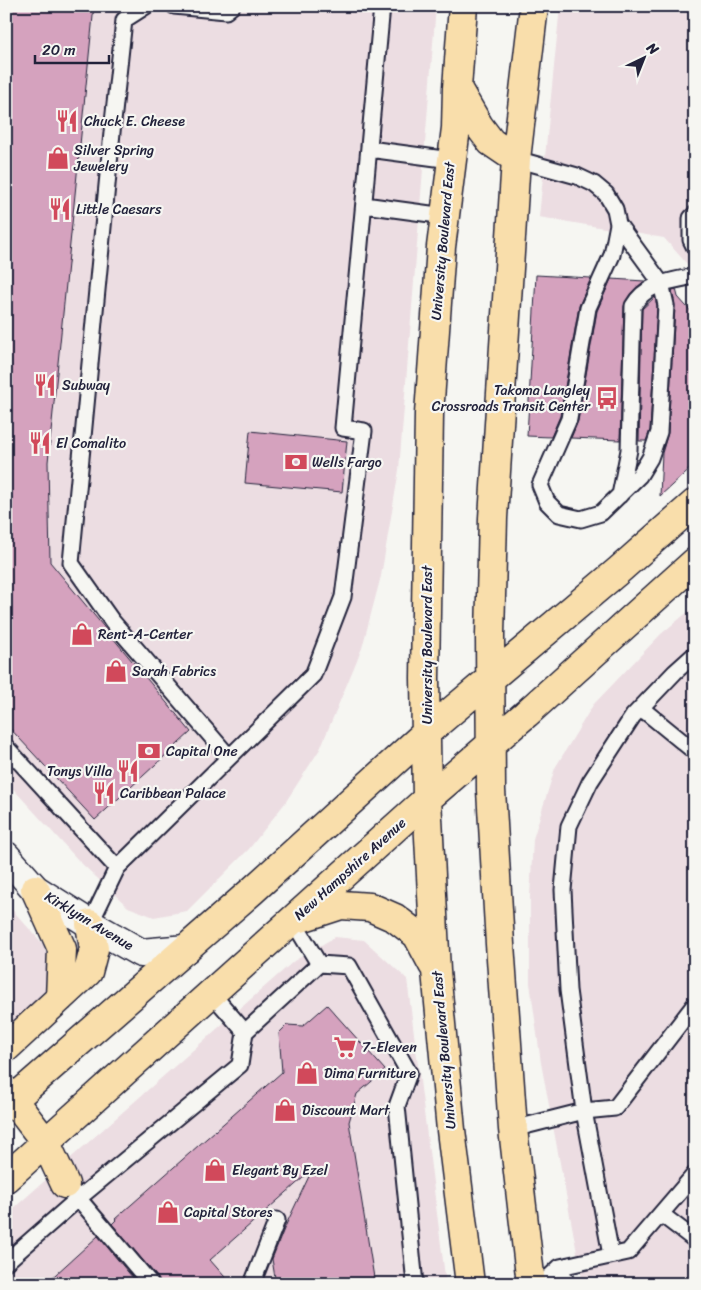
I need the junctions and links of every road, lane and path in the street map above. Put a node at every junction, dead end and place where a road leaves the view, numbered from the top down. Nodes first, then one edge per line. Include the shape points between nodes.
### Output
1 (146, 6) edge
2 (174, 6) edge
3 (232, 6) edge
4 (382, 6) edge
5 (464, 6) edge
6 (534, 6) edge
7 (457, 88) junction
8 (369, 149) junction
9 (516, 159) junction
10 (451, 160) junction
11 (364, 205) junction
12 (695, 214) edge
13 (445, 216) junction
14 (618, 224) junction
15 (695, 248) edge
16 (695, 276) edge
17 (661, 283) junction
18 (620, 495) junction
19 (695, 503) edge
20 (695, 562) edge
21 (695, 654) edge
22 (490, 680) junction
23 (640, 708) junction
24 (427, 732) junction
25 (490, 744) junction
26 (6, 747) edge
27 (695, 752) edge
28 (229, 757) junction
29 (427, 799) junction
30 (6, 856) edge
31 (116, 868) junction
32 (35, 888) junction
33 (293, 921) junction
34 (90, 924) junction
35 (186, 949) junction
36 (319, 964) junction
37 (436, 971) junction
38 (212, 994) junction
39 (60, 998) junction
40 (695, 1004) edge
41 (245, 1032) junction
42 (14, 1041) edge
43 (6, 1056) edge
44 (8, 1099) edge
45 (584, 1111) junction
46 (513, 1129) junction
47 (46, 1143) junction
48 (10, 1167) edge
49 (695, 1174) edge
50 (72, 1191) junction
51 (661, 1214) junction
52 (277, 1220) dead end
53 (695, 1240) edge
54 (611, 1255) junction
55 (6, 1262) edge
56 (560, 1267) junction
57 (151, 1284) edge
58 (252, 1284) edge
59 (415, 1284) edge
60 (470, 1284) edge
61 (532, 1284) edge
62 (542, 1284) edge
63 (567, 1284) edge

1 - 28 lane via 124,20 72,563 112,620
2 - 3 lane via 226,11
4 - 8 lane
5 - 7 main road, University Boulevard East
6 - 9 main road
7 - 9 main road via 491,142
7 - 10 main road, University Boulevard East
8 - 10 lane
8 - 11 lane
9 - 14 lane via 594,184 606,194 615,209
9 - 22 main road via 493,518
10 - 13 main road, University Boulevard East
11 - 13 lane
11 - 28 lane via 343,428 364,431 343,598 313,674
12 - 15 lane via 691,218 691,240
13 - 24 main road, University Boulevard East via 430,414 425,668
14 - 17 lane
14 - 18 lane via 612,255 588,308 569,419 540,485 547,502 559,514 581,519 601,513
16 - 17 lane
17 - 18 lane via 666,305 659,432 639,476
17 - 18 lane via 638,297 633,306 629,450
19 - 22 main road
20 - 25 main road, New Hampshire Avenue
21 - 23 lane
22 - 24 main road
22 - 25 main road
23 - 27 lane
23 - 45 lane via 590,782 569,826 563,890 568,990
24 - 29 main road, University Boulevard East
24 - 35 main road
25 - 29 main road, New Hampshire Avenue
25 - 46 main road via 496,890
26 - 31 lane
28 - 31 lane
29 - 33 main road, New Hampshire Avenue
29 - 37 main road, University Boulevard East
30 - 32 street, Kirklynn Avenue
31 - 34 lane
32 - 34 street, Kirklynn Avenue
32 - 39 main road via 62,949
33 - 36 lane
33 - 37 main road via 341,905 370,907 395,918 417,935
33 - 38 main road, New Hampshire Avenue
34 - 35 street, Kirklynn Avenue via 141,953
34 - 39 main road via 94,948 88,972
35 - 44 main road
36 - 41 lane
36 - 59 lane via 349,966 409,1073 397,1106
37 - 60 main road, University Boulevard East
38 - 41 lane
38 - 47 main road, New Hampshire Avenue
39 - 42 main road
40 - 45 lane via 615,1108
41 - 50 lane via 240,1065
42 - 43 main road
44 - 47 main road
45 - 46 lane
45 - 54 lane
46 - 61 main road
47 - 48 main road, New Hampshire Avenue
47 - 50 main road
48 - 50 main road
49 - 51 lane
50 - 55 lane
50 - 57 lane
51 - 53 lane
51 - 54 lane via 628,1252
52 - 58 lane
54 - 56 lane
56 - 62 lane
56 - 63 lane

